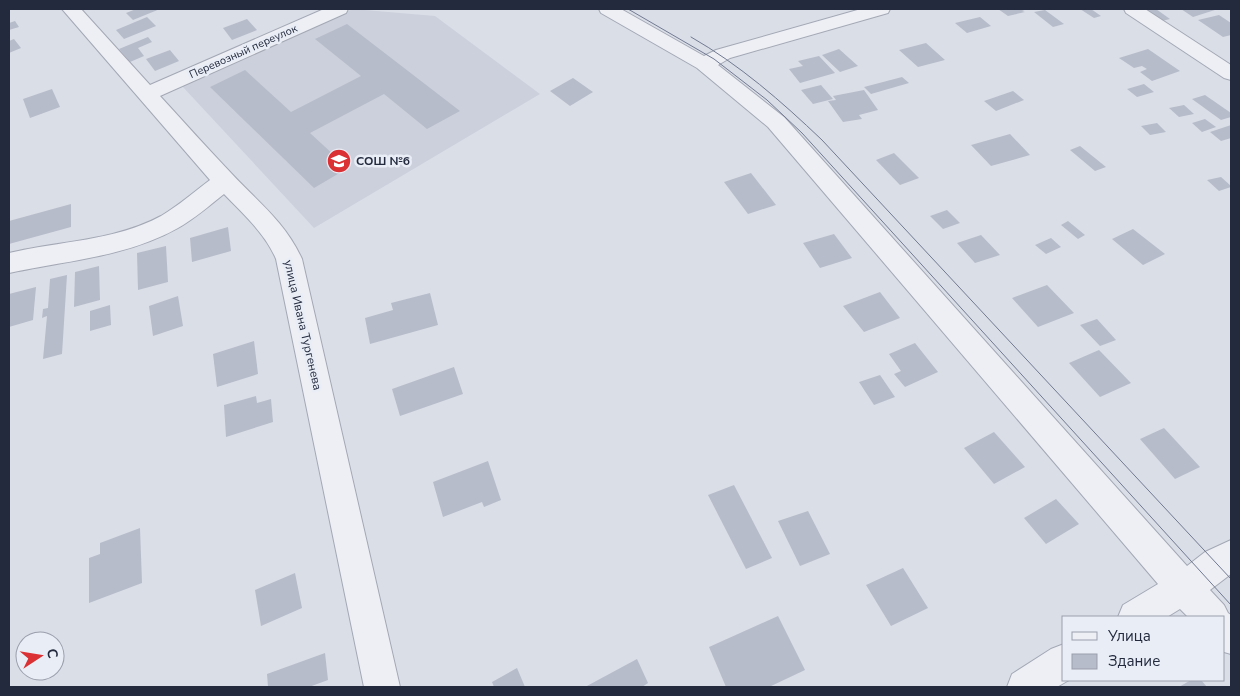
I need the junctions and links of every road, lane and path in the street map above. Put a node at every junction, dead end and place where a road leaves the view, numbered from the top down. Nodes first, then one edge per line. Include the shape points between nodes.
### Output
1 (71, 9) edge
2 (339, 9) edge
3 (608, 9) edge
4 (881, 9) edge
5 (1132, 9) edge
6 (704, 64) junction
7 (1231, 74) edge
8 (147, 94) junction
9 (224, 181) junction
10 (9, 263) edge
11 (1231, 556) edge
12 (1183, 587) junction
13 (1137, 616) edge
14 (1211, 616) edge
15 (1062, 663) edge
16 (382, 687) edge
17 (1025, 687) edge

1 - 8 street, улица Ивана Тургенева
2 - 8 street, Перевозный переулок
3 - 6 street
4 - 6 street via 723,54
5 - 7 street
6 - 12 street via 776,122
8 - 9 street, улица Ивана Тургенева
9 - 10 street via 168,222 142,233
9 - 16 street, улица Ивана Тургенева via 274,229 284,243 289,259
11 - 12 street
12 - 13 street
12 - 14 street
15 - 17 street

